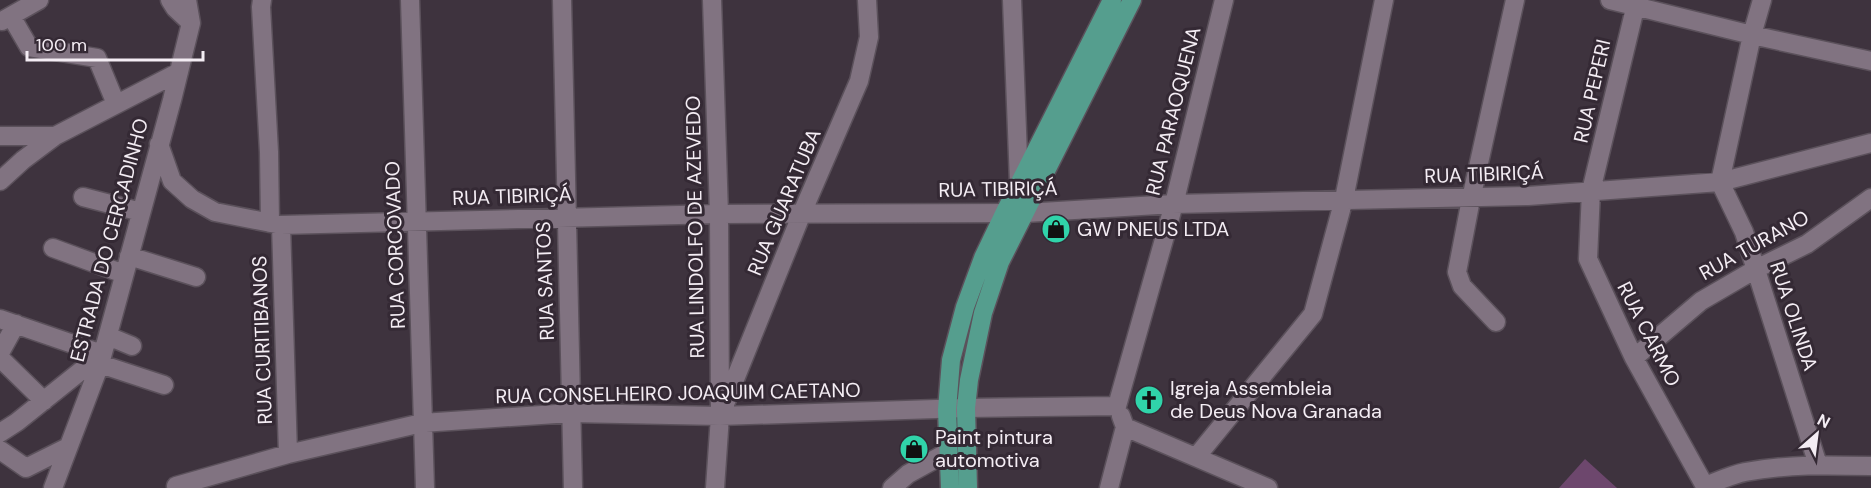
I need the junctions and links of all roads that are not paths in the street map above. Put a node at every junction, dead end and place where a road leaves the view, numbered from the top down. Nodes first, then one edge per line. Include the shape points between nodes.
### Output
1 (38, 0) edge
2 (170, 0) edge
3 (187, 0) edge
4 (262, 0) edge
5 (410, 0) edge
6 (562, 0) edge
7 (712, 0) edge
8 (867, 0) edge
9 (1012, 0) edge
10 (1112, 0) edge
11 (1132, 0) edge
12 (1224, 0) edge
13 (1384, 0) edge
14 (1515, 0) edge
15 (1610, 0) edge
16 (1762, 0) edge
17 (1636, 3) edge
18 (5, 19) edge
19 (191, 23) junction
20 (1752, 35) junction
21 (1871, 61) edge
22 (179, 72) junction
23 (116, 104) junction
24 (0, 136) edge
25 (55, 136) junction
26 (1871, 143) edge
27 (159, 144) junction
28 (0, 181) edge
29 (1720, 182) junction
30 (1019, 183) junction
31 (1591, 191) junction
32 (83, 197) dead end
33 (1871, 198) edge
34 (1344, 199) junction
35 (1471, 199) junction
36 (1174, 204) junction
37 (141, 212) junction
38 (1005, 212) junction
39 (802, 213) junction
40 (1025, 213) junction
41 (719, 214) junction
42 (566, 217) junction
43 (417, 221) junction
44 (276, 224) junction
45 (53, 248) dead end
46 (127, 265) junction
47 (1756, 269) junction
48 (196, 277) dead end
49 (8, 321) edge
50 (1496, 322) dead end
51 (132, 346) dead end
52 (103, 351) junction
53 (0, 353) edge
54 (0, 358) edge
55 (1634, 358) junction
56 (164, 385) dead end
57 (44, 400) junction
58 (1117, 406) junction
59 (966, 408) junction
60 (946, 410) junction
61 (572, 413) junction
62 (720, 416) junction
63 (422, 423) junction
64 (1125, 427) junction
65 (1, 431) edge
66 (68, 447) junction
67 (0, 450) edge
68 (948, 452) junction
69 (288, 454) junction
70 (1197, 456) junction
71 (1818, 465) junction
72 (1871, 466) edge
73 (919, 468) junction
74 (950, 483) edge
75 (176, 486) dead end
76 (1705, 487) edge
77 (53, 488) edge
78 (425, 488) edge
79 (573, 488) edge
80 (715, 488) edge
81 (892, 488) edge
82 (968, 488) edge
83 (1109, 488) edge
84 (1268, 488) edge

1 - 18 street
2 - 19 street
3 - 19 street, ESTRADA DO CERCADINHO
4 - 44 street, RUA CURITIBANOS
5 - 43 street, RUA CORCOVADO
6 - 42 street, RUA SANTOS
7 - 41 street, RUA LINDOLFO DE AZEVEDO
8 - 39 street, RUA GUARATUBA via 869,37 859,81
9 - 30 street
10 - 30 main road
11 - 40 main road
12 - 36 street, RUA PARAOQUENA
13 - 34 street
14 - 35 street
15 - 17 street
16 - 20 street
17 - 20 street
17 - 31 street, RUA PEPERI
18 - 23 street via 29,47 97,58
19 - 22 street, ESTRADA DO CERCADINHO
20 - 21 street
20 - 29 street
22 - 23 street
22 - 27 street, ESTRADA DO CERCADINHO
23 - 25 street
24 - 25 street
25 - 28 street
26 - 29 street, RUA TIBIRIÇÁ
27 - 37 street, ESTRADA DO CERCADINHO
27 - 44 street, RUA TIBIRIÇÁ via 172,181 192,199 215,212
29 - 31 street, RUA TIBIRIÇÁ
29 - 47 street, RUA OLINDA via 1744,232
30 - 38 main road
31 - 35 street, RUA TIBIRIÇÁ
31 - 55 street, RUA CARMO via 1588,259
32 - 37 street
33 - 47 street, RUA TURANO via 1807,244
34 - 35 street, RUA TIBIRIÇÁ
34 - 36 street, RUA TIBIRIÇÁ
34 - 70 street via 1313,314
35 - 50 street via 1457,272 1462,286
36 - 40 street, RUA TIBIRIÇÁ
36 - 58 street, RUA PARAOQUENA
37 - 46 street, ESTRADA DO CERCADINHO
38 - 39 street, RUA TIBIRIÇÁ
38 - 40 street, RUA TIBIRIÇÁ
38 - 60 main road via 965,307 951,360
39 - 41 street, RUA TIBIRIÇÁ
39 - 62 street, RUA GUARATUBA
40 - 59 main road via 1000,262 983,313
41 - 42 street, RUA TIBIRIÇÁ
41 - 62 street, RUA LINDOLFO DE AZEVEDO
42 - 43 street, RUA TIBIRIÇÁ
42 - 61 street, RUA SANTOS
43 - 44 street, RUA TIBIRIÇÁ
43 - 63 street, RUA CORCOVADO
44 - 69 street, RUA CURITIBANOS
45 - 46 street
46 - 48 street
46 - 52 street, ESTRADA DO CERCADINHO
47 - 55 street, RUA TURANO via 1701,301
47 - 71 street, RUA OLINDA
49 - 52 street
49 - 53 street
51 - 52 street
52 - 56 street
52 - 57 street
52 - 66 street, ESTRADA DO CERCADINHO
54 - 57 street
55 - 76 street, RUA CARMO
57 - 65 street
58 - 59 street, RUA CONSELHEIRO JOAQUIM CAETANO
58 - 64 street
59 - 60 street, RUA CONSELHEIRO JOAQUIM CAETANO
59 - 82 main road
60 - 62 street, RUA CONSELHEIRO JOAQUIM CAETANO
60 - 68 main road
61 - 62 street, RUA CONSELHEIRO JOAQUIM CAETANO
61 - 63 street, RUA CONSELHEIRO JOAQUIM CAETANO
61 - 79 street, RUA SANTOS
62 - 80 street, RUA LINDOLFO DE AZEVEDO
63 - 69 street, RUA CONSELHEIRO JOAQUIM CAETANO
63 - 78 street, RUA CORCOVADO
64 - 70 street
64 - 83 street
66 - 67 street via 26,468
66 - 77 street, ESTRADA DO CERCADINHO
68 - 73 street
68 - 74 main road
69 - 75 street, RUA CONSELHEIRO JOAQUIM CAETANO
70 - 84 street
71 - 72 street
71 - 76 street via 1742,473
73 - 74 street
73 - 81 street

